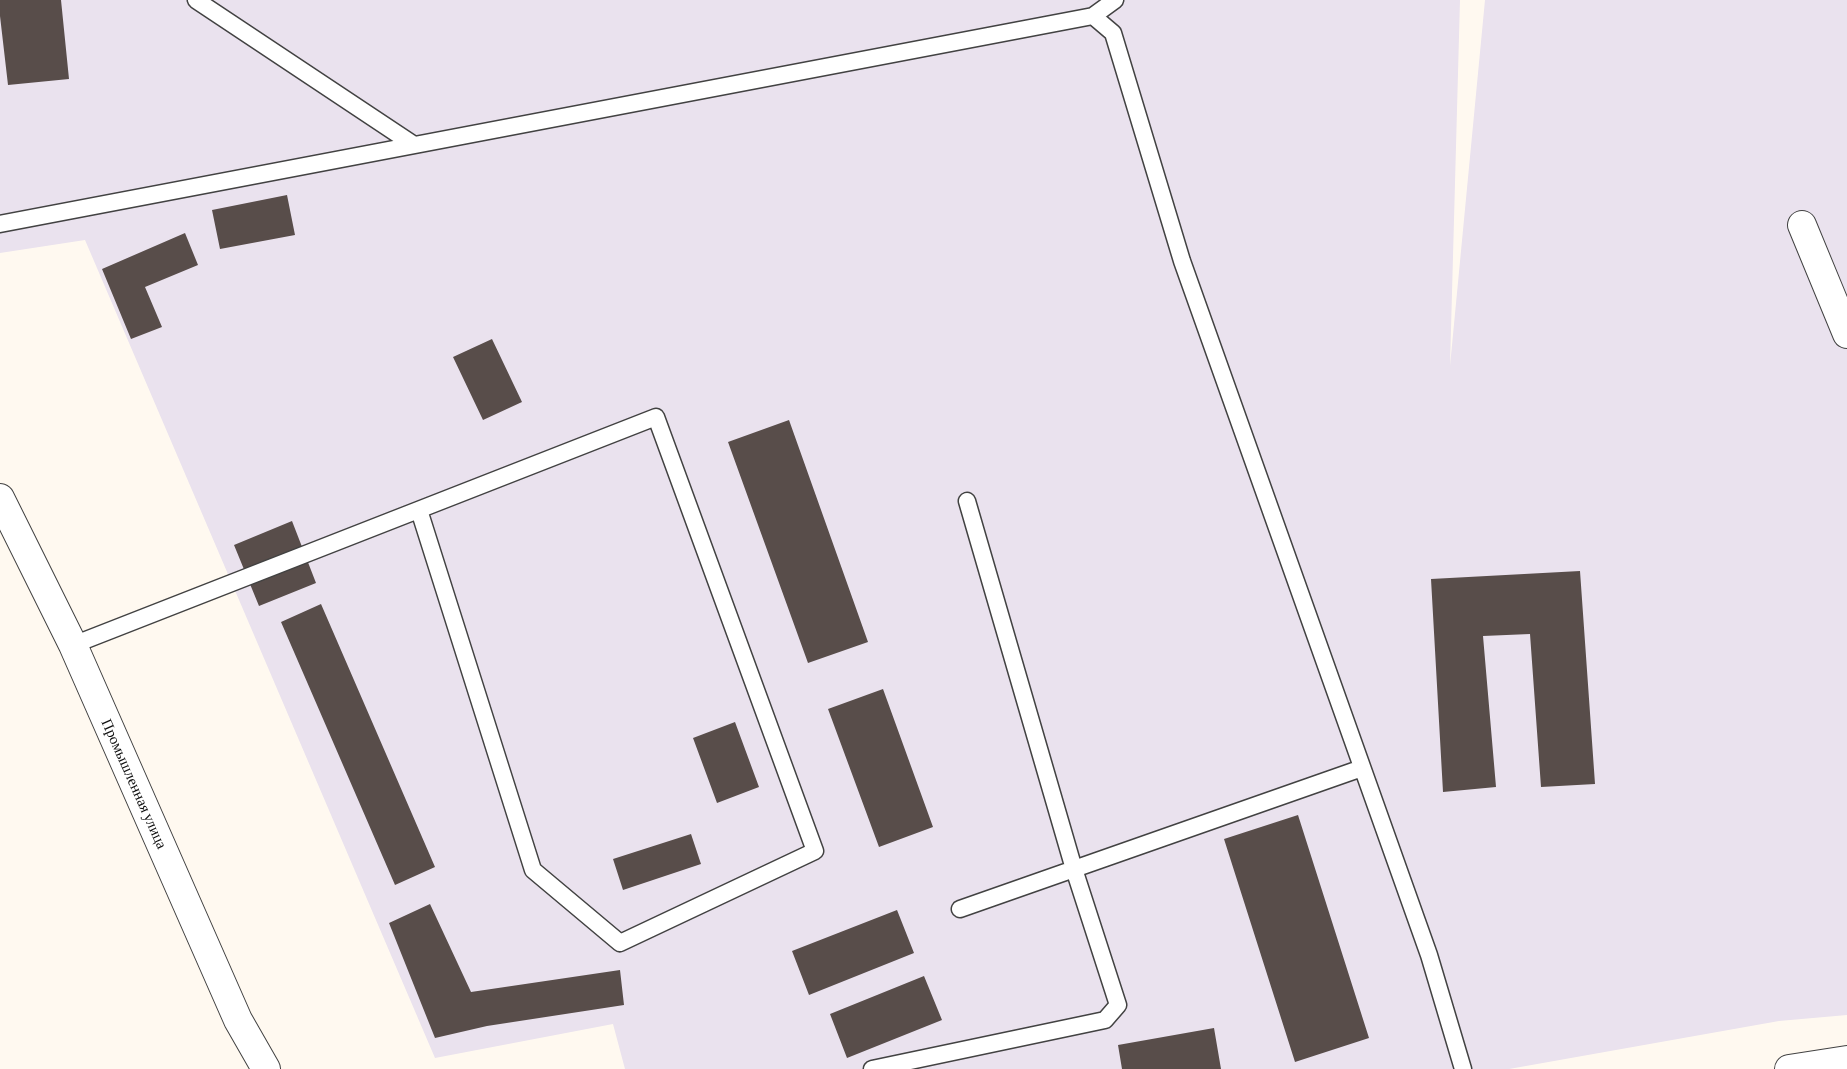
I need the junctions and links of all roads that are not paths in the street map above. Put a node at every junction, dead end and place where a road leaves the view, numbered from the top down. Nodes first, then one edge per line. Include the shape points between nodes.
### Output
1 (196, 0) edge
2 (1115, 0) edge
3 (1093, 16) junction
4 (414, 145) junction
5 (0, 224) edge
6 (1802, 225) dead end
7 (1847, 334) edge
8 (967, 500) dead end
9 (2, 504) edge
10 (419, 510) junction
11 (73, 645) junction
12 (1362, 768) junction
13 (1074, 869) junction
14 (960, 909) dead end
15 (1847, 1060) edge
16 (266, 1069) edge
17 (872, 1069) edge
18 (1463, 1069) edge
19 (1789, 1069) edge

1 - 4 lane
2 - 3 lane
3 - 4 lane
3 - 12 lane via 1113,33 1182,261
4 - 5 lane
6 - 7 street
8 - 13 lane
9 - 11 street, Промышленная улица
10 - 10 lane via 656,417 814,851 620,943 532,870
10 - 11 lane
11 - 16 street, Промышленная улица via 238,1020
12 - 13 lane
12 - 18 lane via 1428,955
13 - 14 lane
13 - 17 lane via 1118,1005 1105,1020
15 - 19 street

